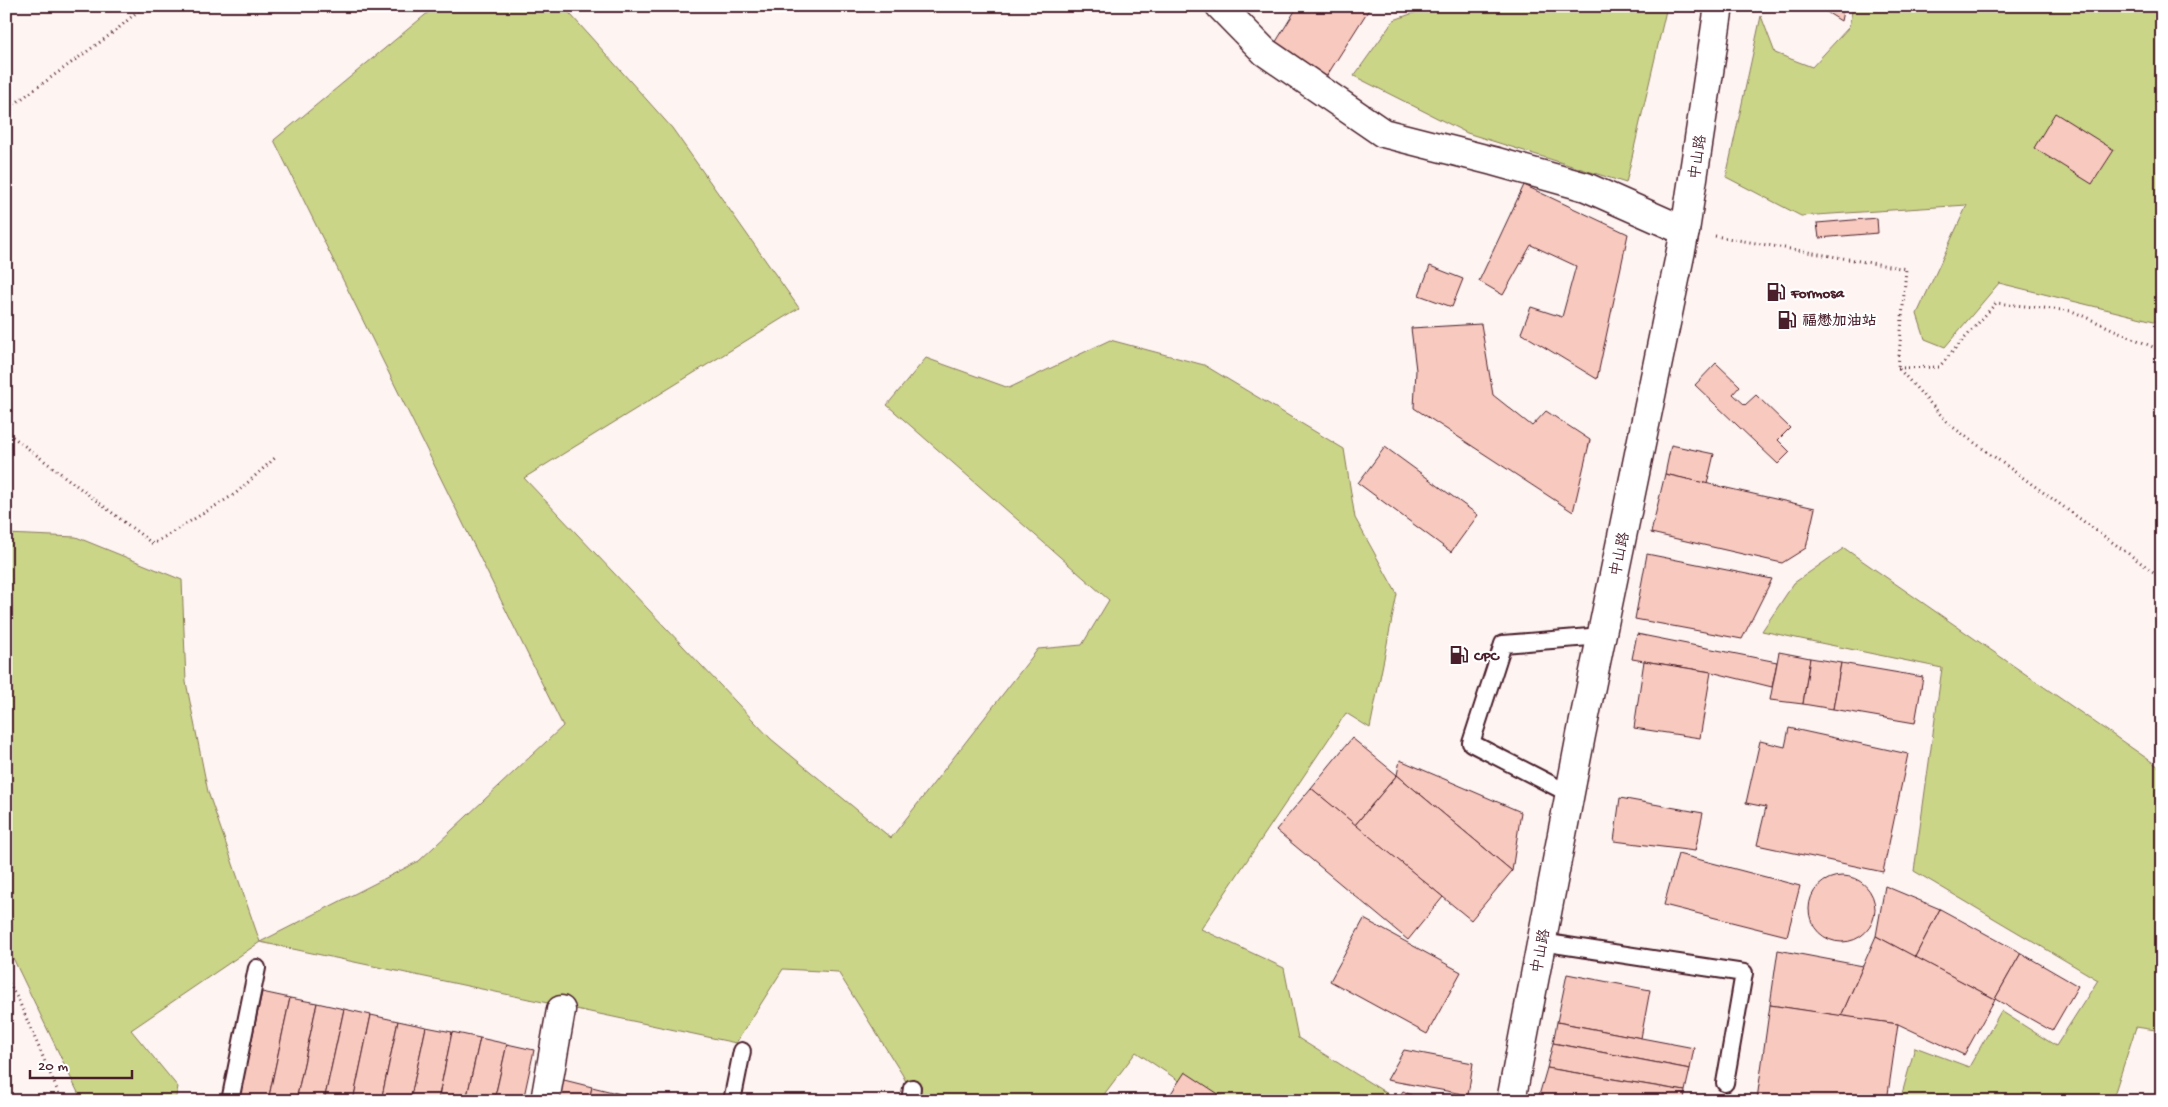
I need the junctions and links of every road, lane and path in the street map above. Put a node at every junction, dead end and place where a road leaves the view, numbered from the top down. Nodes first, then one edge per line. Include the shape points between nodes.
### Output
1 (144, 6) edge
2 (1220, 6) edge
3 (1720, 6) edge
4 (6, 110) edge
5 (1685, 231) junction
6 (2162, 351) edge
7 (1898, 368) junction
8 (6, 429) edge
9 (276, 458) dead end
10 (2162, 578) edge
11 (1602, 636) junction
12 (1570, 794) junction
13 (1541, 942) junction
14 (257, 968) dead end
15 (6, 979) edge
16 (561, 1010) dead end
17 (742, 1051) dead end
18 (1725, 1083) dead end
19 (62, 1101) edge
20 (230, 1101) edge
21 (545, 1101) edge
22 (732, 1101) edge
23 (1511, 1101) edge

1 - 4 path via 114,32
2 - 5 main road via 1265,52 1383,133 1586,187
3 - 5 main road, 中山路
5 - 7 path via 1906,269
5 - 11 main road, 中山路
6 - 7 path via 2072,311 1996,303 1939,367
7 - 10 path via 1950,425
8 - 9 path via 153,544 235,494
11 - 12 main road, 中山路
11 - 12 lane via 1503,644 1471,743
12 - 13 main road, 中山路
13 - 18 lane via 1744,973
13 - 23 main road, 中山路
14 - 20 lane
15 - 19 path via 18,999
16 - 21 main road
17 - 22 lane

